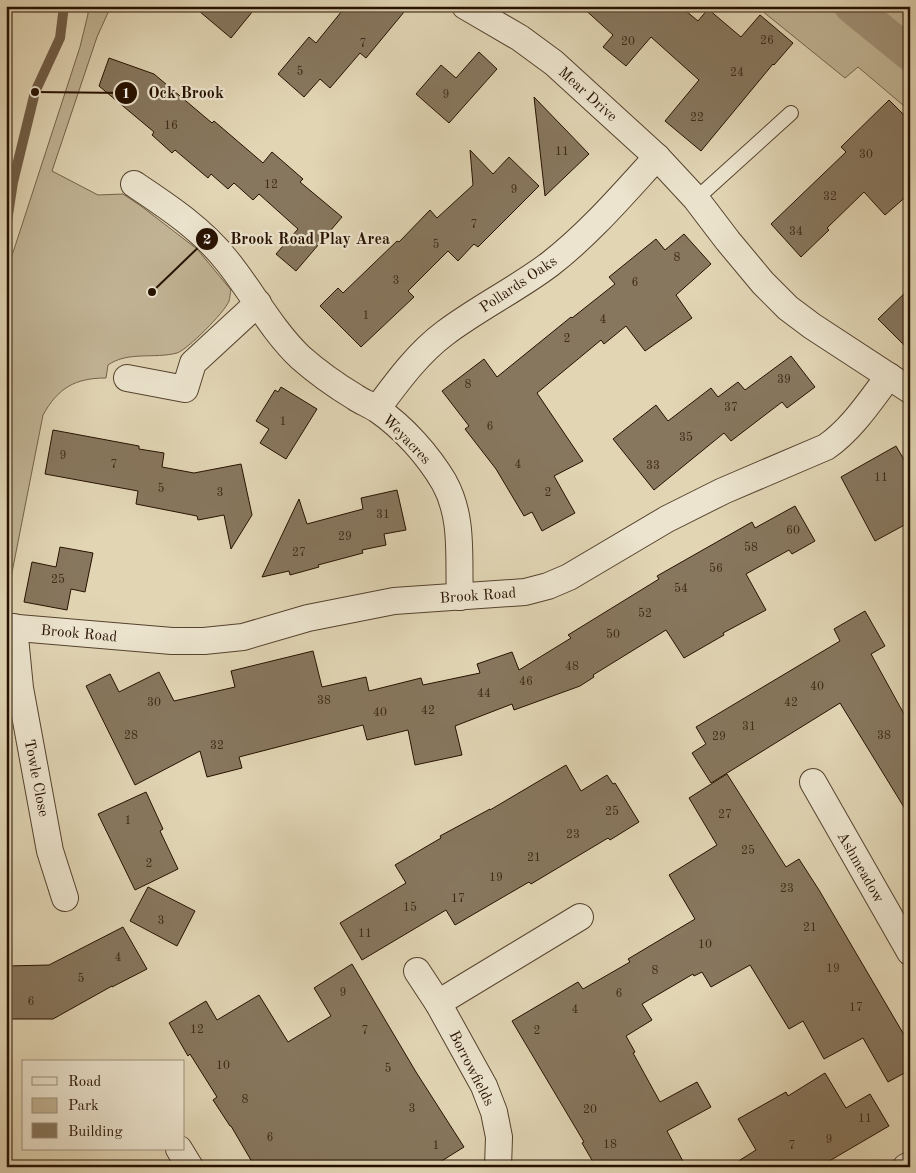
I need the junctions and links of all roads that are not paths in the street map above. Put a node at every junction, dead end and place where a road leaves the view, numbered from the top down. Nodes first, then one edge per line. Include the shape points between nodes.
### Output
1 (466, 6) edge
2 (791, 114) dead end
3 (657, 157) junction
4 (134, 184) dead end
5 (696, 199) junction
6 (258, 303) junction
7 (126, 378) dead end
8 (899, 383) edge
9 (377, 409) junction
10 (460, 597) junction
11 (10, 627) edge
12 (813, 782) dead end
13 (65, 898) dead end
14 (580, 917) dead end
15 (910, 952) edge
16 (417, 971) dead end
17 (438, 1003) junction
18 (180, 1150) edge
19 (910, 1165) edge
20 (190, 1167) edge
21 (498, 1167) edge
22 (906, 1167) edge

1 - 3 street, Mear Drive via 520,38 554,64
2 - 5 lane
3 - 5 street, Mear Drive
3 - 9 street, Pollards Oaks via 580,239 549,265 445,333 422,353
4 - 6 street, Weyacres via 170,208 202,236 225,259
5 - 8 street, Mear Drive via 763,283 788,308
6 - 7 street via 193,363 185,389
6 - 9 street, Weyacres via 301,357 326,378
8 - 10 street, Brook Road via 826,447 667,518 589,566 548,586 525,592
9 - 10 street, Weyacres via 428,459 454,504 460,542
10 - 11 street, Brook Road via 394,601 308,618 243,637 204,641
11 - 13 street, Towle Close via 50,851
12 - 15 street, Ashmeadow
14 - 17 street
16 - 17 street, Borrowfields
17 - 21 street, Borrowfields via 484,1086 494,1112 499,1138
18 - 20 street
19 - 22 street

